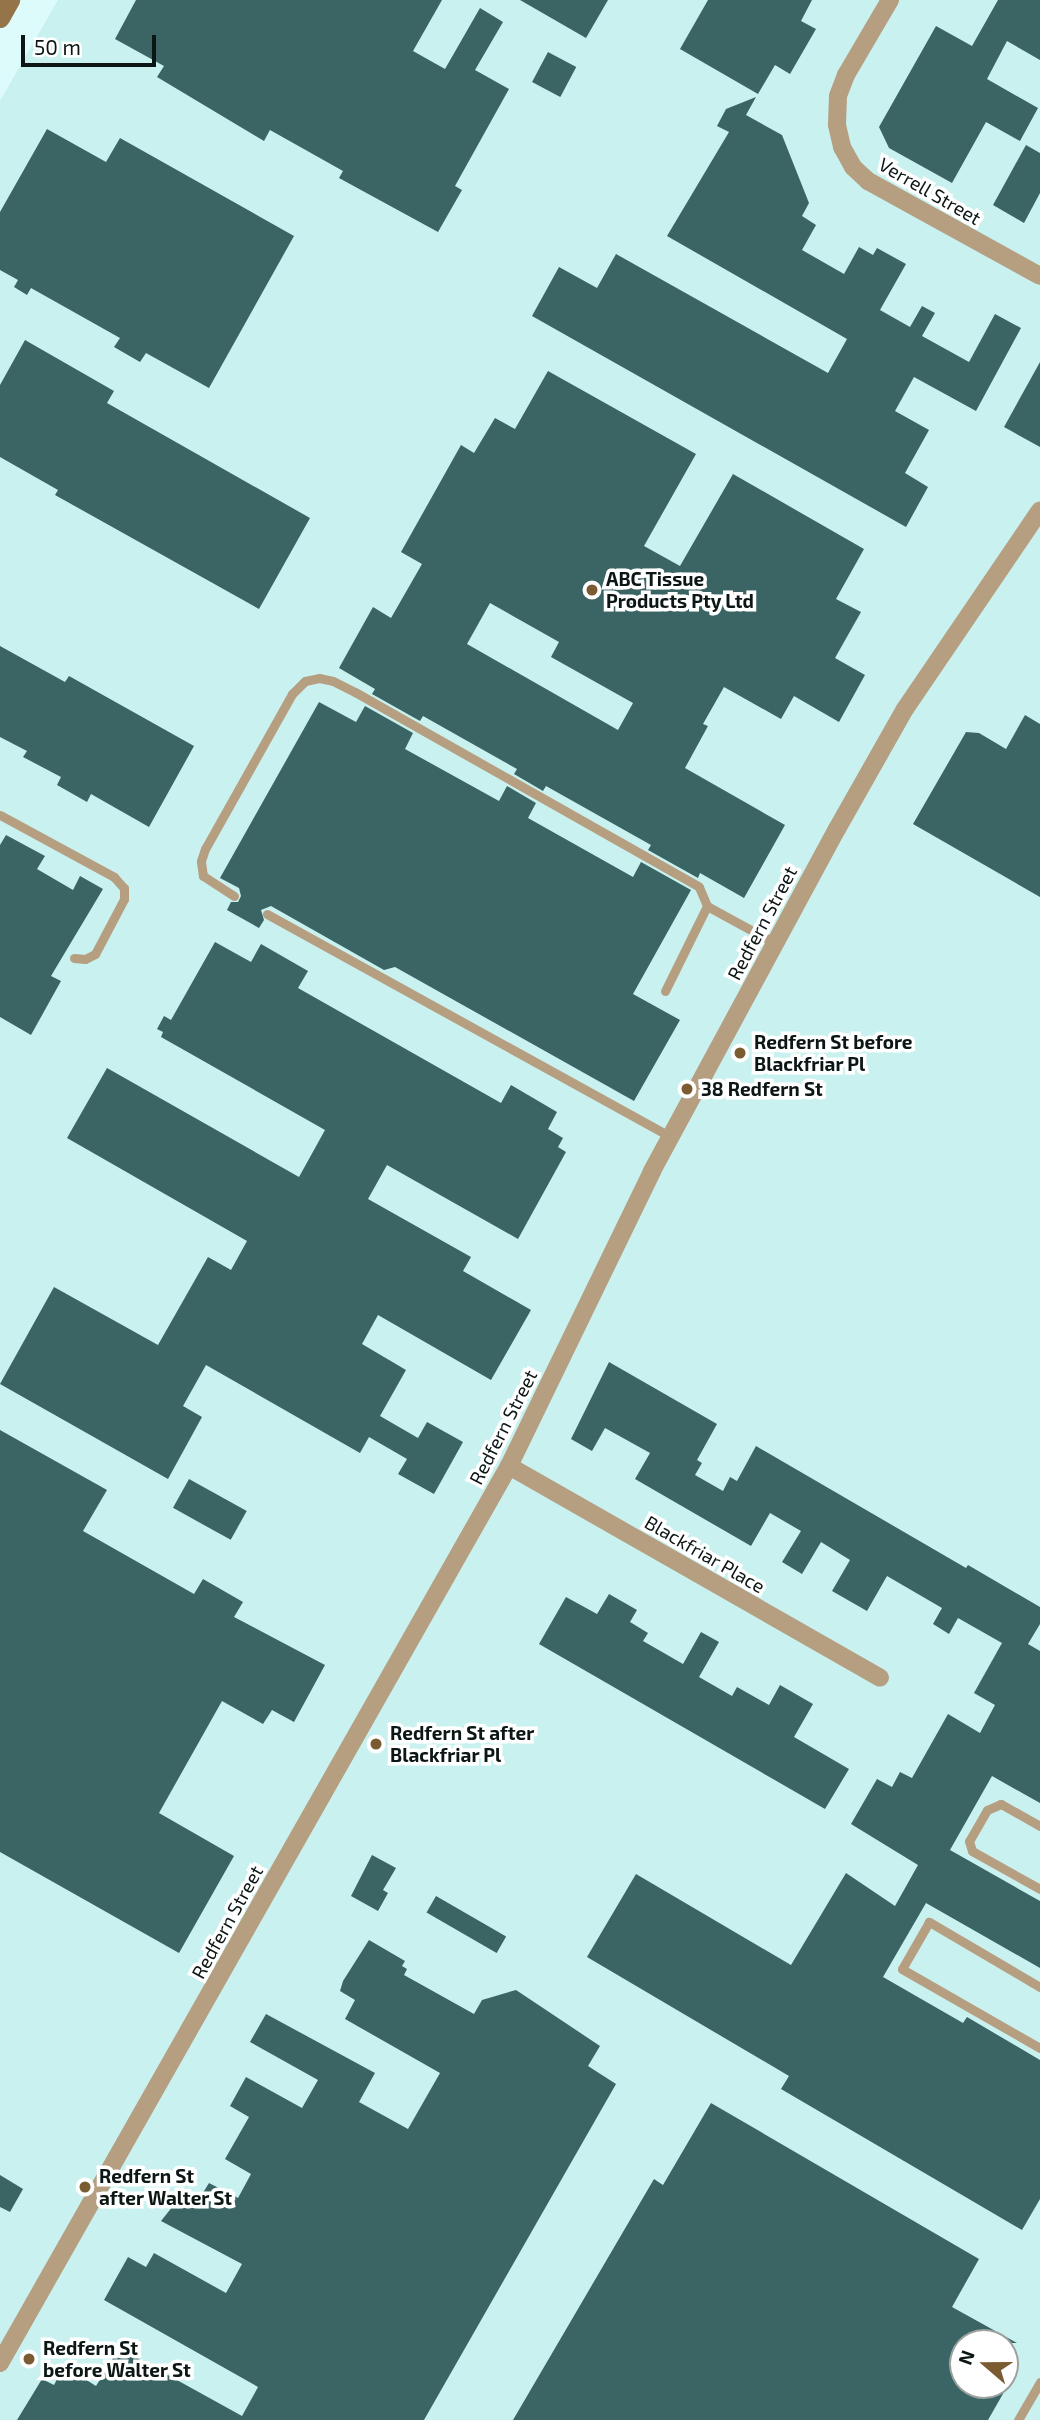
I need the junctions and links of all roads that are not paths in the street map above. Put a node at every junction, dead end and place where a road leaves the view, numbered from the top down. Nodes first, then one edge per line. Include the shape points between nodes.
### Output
1 (10, 0) edge
2 (890, 0) edge
3 (0, 18) edge
4 (1040, 276) edge
5 (1040, 510) edge
6 (0, 815) edge
7 (234, 896) dead end
8 (707, 906) junction
9 (267, 914) dead end
10 (775, 943) junction
11 (74, 958) dead end
12 (665, 991) dead end
13 (671, 1137) junction
14 (509, 1466) junction
15 (880, 1678) dead end
16 (1040, 1826) edge
17 (1040, 1889) edge
18 (1040, 1987) edge
19 (1040, 2049) edge
20 (0, 2363) edge
21 (1040, 2382) edge
22 (1017, 2420) edge

1 - 3 main road
2 - 4 street, Verrell Street via 838,96 842,147 868,181
5 - 10 street, Redfern Street via 905,709
6 - 11 lane via 114,877 124,888 124,899 95,954
7 - 8 lane via 203,876 205,849 292,694 305,681 319,678 355,692 699,887
8 - 10 lane
8 - 12 lane
9 - 13 lane
10 - 13 street, Redfern Street
13 - 14 street, Redfern Street
14 - 15 street, Blackfriar Place
14 - 20 street, Redfern Street
16 - 17 lane via 1001,1804 987,1810 969,1841 972,1851
18 - 19 lane via 929,1922 902,1969
21 - 22 lane

